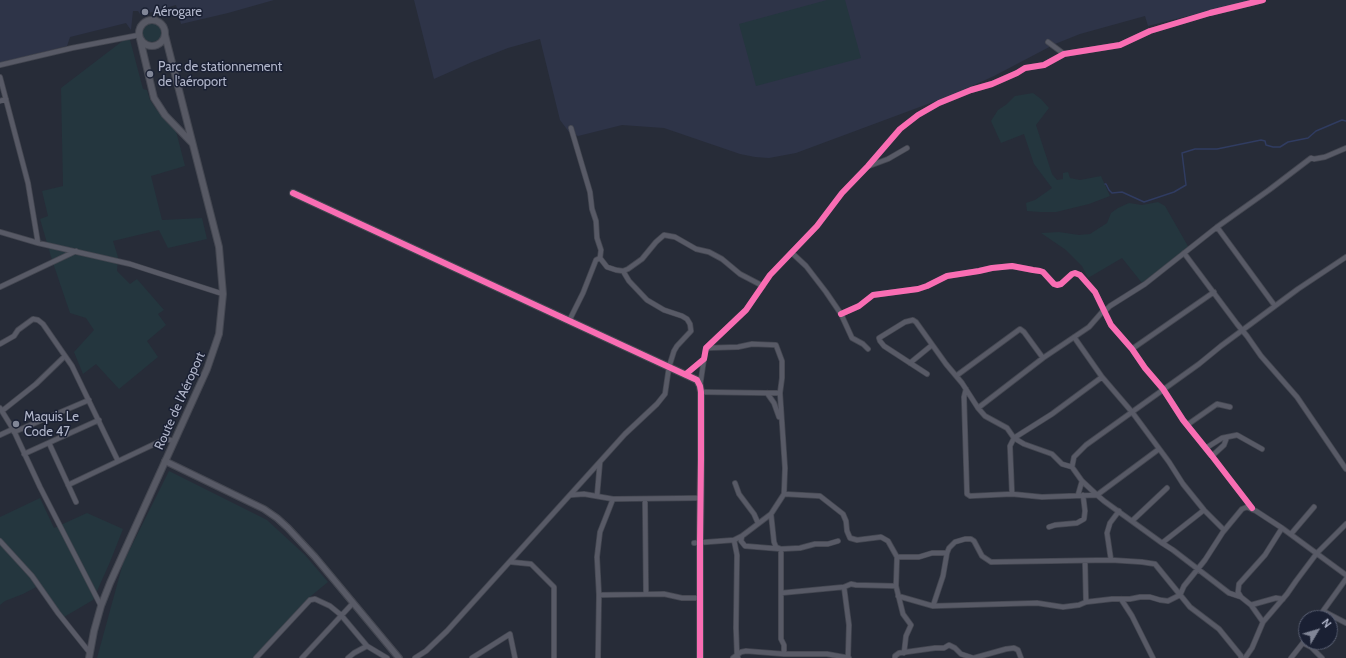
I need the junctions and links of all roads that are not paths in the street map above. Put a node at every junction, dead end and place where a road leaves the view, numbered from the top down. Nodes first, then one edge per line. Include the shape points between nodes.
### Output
1 (1264, 0) edge
2 (165, 35) junction
3 (139, 37) junction
4 (1048, 42) dead end
5 (1064, 54) junction
6 (0, 65) edge
7 (0, 76) edge
8 (6, 99) junction
9 (0, 101) edge
10 (571, 128) dead end
11 (192, 143) junction
12 (907, 148) dead end
13 (1346, 148) edge
14 (868, 166) junction
15 (293, 193) dead end
16 (1218, 227) junction
17 (0, 232) edge
18 (38, 243) junction
19 (76, 251) junction
20 (792, 253) junction
21 (1184, 253) junction
22 (600, 258) junction
23 (1345, 260) edge
24 (623, 271) junction
25 (763, 286) junction
26 (0, 287) edge
27 (1214, 292) junction
28 (223, 294) junction
29 (1274, 306) junction
30 (1104, 311) junction
31 (841, 314) junction
32 (569, 321) junction
33 (1243, 331) junction
34 (1074, 337) junction
35 (0, 344) edge
36 (932, 345) junction
37 (706, 348) junction
38 (868, 349) dead end
39 (1132, 349) junction
40 (65, 356) junction
41 (1043, 358) junction
42 (704, 359) junction
43 (910, 362) junction
44 (669, 367) junction
45 (686, 374) junction
46 (927, 374) dead end
47 (956, 376) junction
48 (1102, 377) junction
49 (701, 389) junction
50 (966, 389) junction
51 (1163, 390) junction
52 (780, 392) junction
53 (767, 393) junction
54 (89, 400) junction
55 (1230, 407) dead end
56 (978, 408) junction
57 (1, 410) edge
58 (1132, 412) junction
59 (99, 420) junction
60 (781, 420) junction
61 (1187, 425) junction
62 (14, 430) junction
63 (0, 435) edge
64 (1228, 437) junction
65 (1014, 438) junction
66 (174, 441) junction
67 (49, 443) junction
68 (1206, 448) junction
69 (1159, 449) junction
70 (1262, 449) dead end
71 (24, 454) junction
72 (1212, 456) junction
73 (118, 461) junction
74 (165, 462) junction
75 (600, 462) junction
76 (1072, 467) junction
77 (1346, 469) edge
78 (1082, 481) junction
79 (735, 483) dead end
80 (68, 485) junction
81 (1167, 488) dead end
82 (784, 494) junction
83 (1012, 494) junction
84 (571, 495) junction
85 (1078, 495) junction
86 (1083, 495) junction
87 (1097, 495) junction
88 (597, 496) junction
89 (700, 498) junction
90 (613, 499) junction
91 (646, 499) junction
92 (76, 502) dead end
93 (1314, 507) dead end
94 (1252, 508) junction
95 (1204, 510) junction
96 (1119, 511) junction
97 (771, 514) junction
98 (1132, 521) junction
99 (758, 523) junction
100 (1346, 524) edge
101 (1049, 527) dead end
102 (1282, 528) junction
103 (1224, 530) junction
104 (1291, 534) junction
105 (742, 536) junction
106 (734, 540) junction
107 (0, 541) edge
108 (838, 541) dead end
109 (697, 542) junction
110 (1162, 543) junction
111 (781, 549) junction
112 (947, 553) junction
113 (1317, 553) junction
114 (897, 557) junction
115 (1111, 560) junction
116 (1085, 561) junction
117 (511, 562) junction
118 (1198, 569) junction
119 (1346, 575) edge
120 (1346, 579) edge
121 (896, 586) junction
122 (844, 587) junction
123 (781, 593) junction
124 (646, 594) junction
125 (599, 595) junction
126 (1180, 595) junction
127 (898, 596) junction
128 (1241, 597) junction
129 (700, 598) junction
130 (1283, 598) junction
131 (1121, 599) junction
132 (1086, 602) junction
133 (353, 603) junction
134 (101, 606) junction
135 (933, 606) junction
136 (1251, 606) junction
137 (1324, 610) edge
138 (342, 615) junction
139 (1263, 622) junction
140 (366, 646) junction
141 (1298, 649) edge
142 (1314, 650) edge
143 (904, 653) junction
144 (784, 654) junction
145 (90, 656) edge
146 (395, 657) edge
147 (736, 657) edge
148 (256, 658) edge
149 (302, 658) edge
150 (348, 658) edge
151 (386, 658) edge
152 (415, 658) edge
153 (472, 658) edge
154 (515, 658) edge
155 (554, 658) edge
156 (598, 658) edge
157 (700, 658) edge
158 (848, 658) edge
159 (895, 658) edge
160 (974, 658) edge
161 (1021, 658) edge
162 (1153, 658) edge
163 (1241, 658) edge
164 (1245, 658) edge
165 (1291, 658) edge
166 (1322, 658) edge

1 - 5 street via 1150,31 1120,45
2 - 3 main road via 161,42 154,46 146,45
2 - 3 main road, Route de l'Aéroport via 161,23 149,20 142,24
2 - 11 main road, Route de l'Aéroport
3 - 6 street via 72,48
3 - 11 main road, Route de l'Aéroport via 154,98 165,115
4 - 5 street
5 - 14 street via 1044,65 1025,68 1017,74 971,90 918,114 900,129
7 - 8 street
8 - 9 street
8 - 18 street via 28,182
10 - 22 street via 590,192 601,250
11 - 28 main road, Route de l'Aéroport via 219,247
12 - 14 street via 888,159
13 - 16 street via 1311,158
14 - 20 street
15 - 32 street
16 - 21 street
16 - 29 street
17 - 18 street
18 - 19 street
19 - 26 street
19 - 28 street via 130,264
20 - 25 street via 770,275
20 - 31 street via 806,266
21 - 27 street
21 - 30 street via 1145,284
22 - 24 street via 607,267
22 - 32 street via 596,260
23 - 29 street via 1319,274
24 - 25 street via 642,259 664,235 675,237 696,249 709,252 740,274
24 - 44 street via 646,300 682,316 690,324 691,331 677,346
25 - 37 street via 746,310
27 - 33 street
27 - 39 street
28 - 66 main road, Route de l'Aéroport via 215,348
29 - 33 street
30 - 31 street via 1095,292 1080,275 1072,274 1057,285 1043,272 1012,266 947,276 918,289 873,295 859,306
30 - 34 street via 1089,327
30 - 39 street via 1111,325
31 - 38 street via 852,338
32 - 44 street
33 - 51 street
33 - 77 street via 1297,398
34 - 41 street
34 - 48 street
35 - 40 street via 14,336 33,319 43,324
36 - 43 street
36 - 43 street via 913,320 879,338 884,346
36 - 47 street
37 - 42 street
37 - 52 street via 776,344 782,361
39 - 51 street
40 - 54 street
40 - 57 street via 36,384
41 - 47 street via 1020,329
41 - 56 street
42 - 45 street
42 - 49 street
43 - 46 street
44 - 45 street
44 - 75 street via 665,394
45 - 49 street via 697,380
47 - 50 street
48 - 58 street
48 - 65 street
49 - 53 street
49 - 89 street
50 - 56 street
50 - 83 street via 964,397 967,494
51 - 58 street
51 - 61 street
52 - 53 street
52 - 60 street
53 - 60 street
54 - 59 street
54 - 62 street
55 - 61 street via 1217,404
56 - 65 street via 985,416 1007,428
57 - 62 street
58 - 69 street
58 - 76 street via 1086,445 1074,457
59 - 67 street
59 - 73 street
60 - 82 street via 785,468
61 - 68 street
62 - 63 street
62 - 71 street
64 - 68 street
64 - 70 street via 1237,436
64 - 72 street via 1224,445
65 - 76 street via 1052,454 1062,464
65 - 83 street via 1010,446
66 - 73 street via 165,439
66 - 74 main road, Route de l'Aéroport
67 - 71 street
67 - 80 street
68 - 72 street
69 - 87 street
69 - 95 street
71 - 134 street
72 - 94 street
73 - 80 street
74 - 133 street via 264,509 277,518 315,557
74 - 134 main road, Route de l'Aéroport via 120,558
75 - 84 street
75 - 88 street
76 - 78 street
78 - 85 street
78 - 87 street
79 - 99 street via 739,494
80 - 92 street
81 - 98 street
82 - 97 street
82 - 114 street via 820,496 843,514 850,538 857,540 881,537 888,541
83 - 85 street via 1042,497
84 - 88 street
84 - 117 street
85 - 86 street
86 - 87 street
86 - 101 street via 1084,519 1077,523
87 - 96 street
88 - 90 street
89 - 91 street
89 - 109 street
90 - 91 street
90 - 125 street via 600,532 597,557
91 - 124 street
93 - 104 street
94 - 102 street
94 - 103 street via 1242,509
95 - 103 street
95 - 110 street
96 - 98 street
96 - 115 street via 1110,523 1107,533
97 - 99 street
97 - 111 street via 774,542 776,547
98 - 110 street
99 - 105 street
100 - 113 street
102 - 104 street
102 - 128 street via 1265,555 1239,584 1238,592
103 - 118 street
104 - 113 street
105 - 106 street
105 - 111 street via 741,541 745,546
106 - 109 street
106 - 147 street via 737,555
107 - 145 street via 32,576
108 - 111 street
109 - 129 street
110 - 118 street
111 - 123 street
112 - 114 street
112 - 116 street via 952,544 965,538 974,541 982,556 991,562
112 - 135 street via 943,576
113 - 119 street
113 - 130 street
114 - 121 street
115 - 116 street
115 - 126 street via 1155,564
116 - 132 street
117 - 152 street via 447,631
117 - 155 street via 532,564 554,586
118 - 126 street
118 - 128 street via 1229,592
120 - 137 street
121 - 122 street via 851,584
121 - 127 street
122 - 123 street
122 - 158 street via 849,625
123 - 144 street via 781,639
124 - 125 street
124 - 129 street
125 - 156 street
126 - 131 street via 1168,600 1150,597
126 - 163 street via 1190,607 1217,626
127 - 135 street
127 - 143 street via 903,614 911,625 906,636
128 - 136 street
129 - 157 street
130 - 136 street
130 - 139 street
131 - 132 street
131 - 162 street
132 - 135 street via 1062,607 1037,603
133 - 138 street
133 - 146 street
134 - 145 main road, Route de l'Aéroport
136 - 139 street
138 - 140 street
138 - 148 street via 315,598 310,600
138 - 149 street
139 - 164 street
140 - 150 street
140 - 151 street
141 - 165 street
142 - 166 street
143 - 159 street via 899,653
143 - 160 street via 944,648 949,645 961,654
144 - 147 street via 746,651
144 - 158 street via 827,654
153 - 154 street via 510,634
160 - 161 street via 1014,648 1018,650

